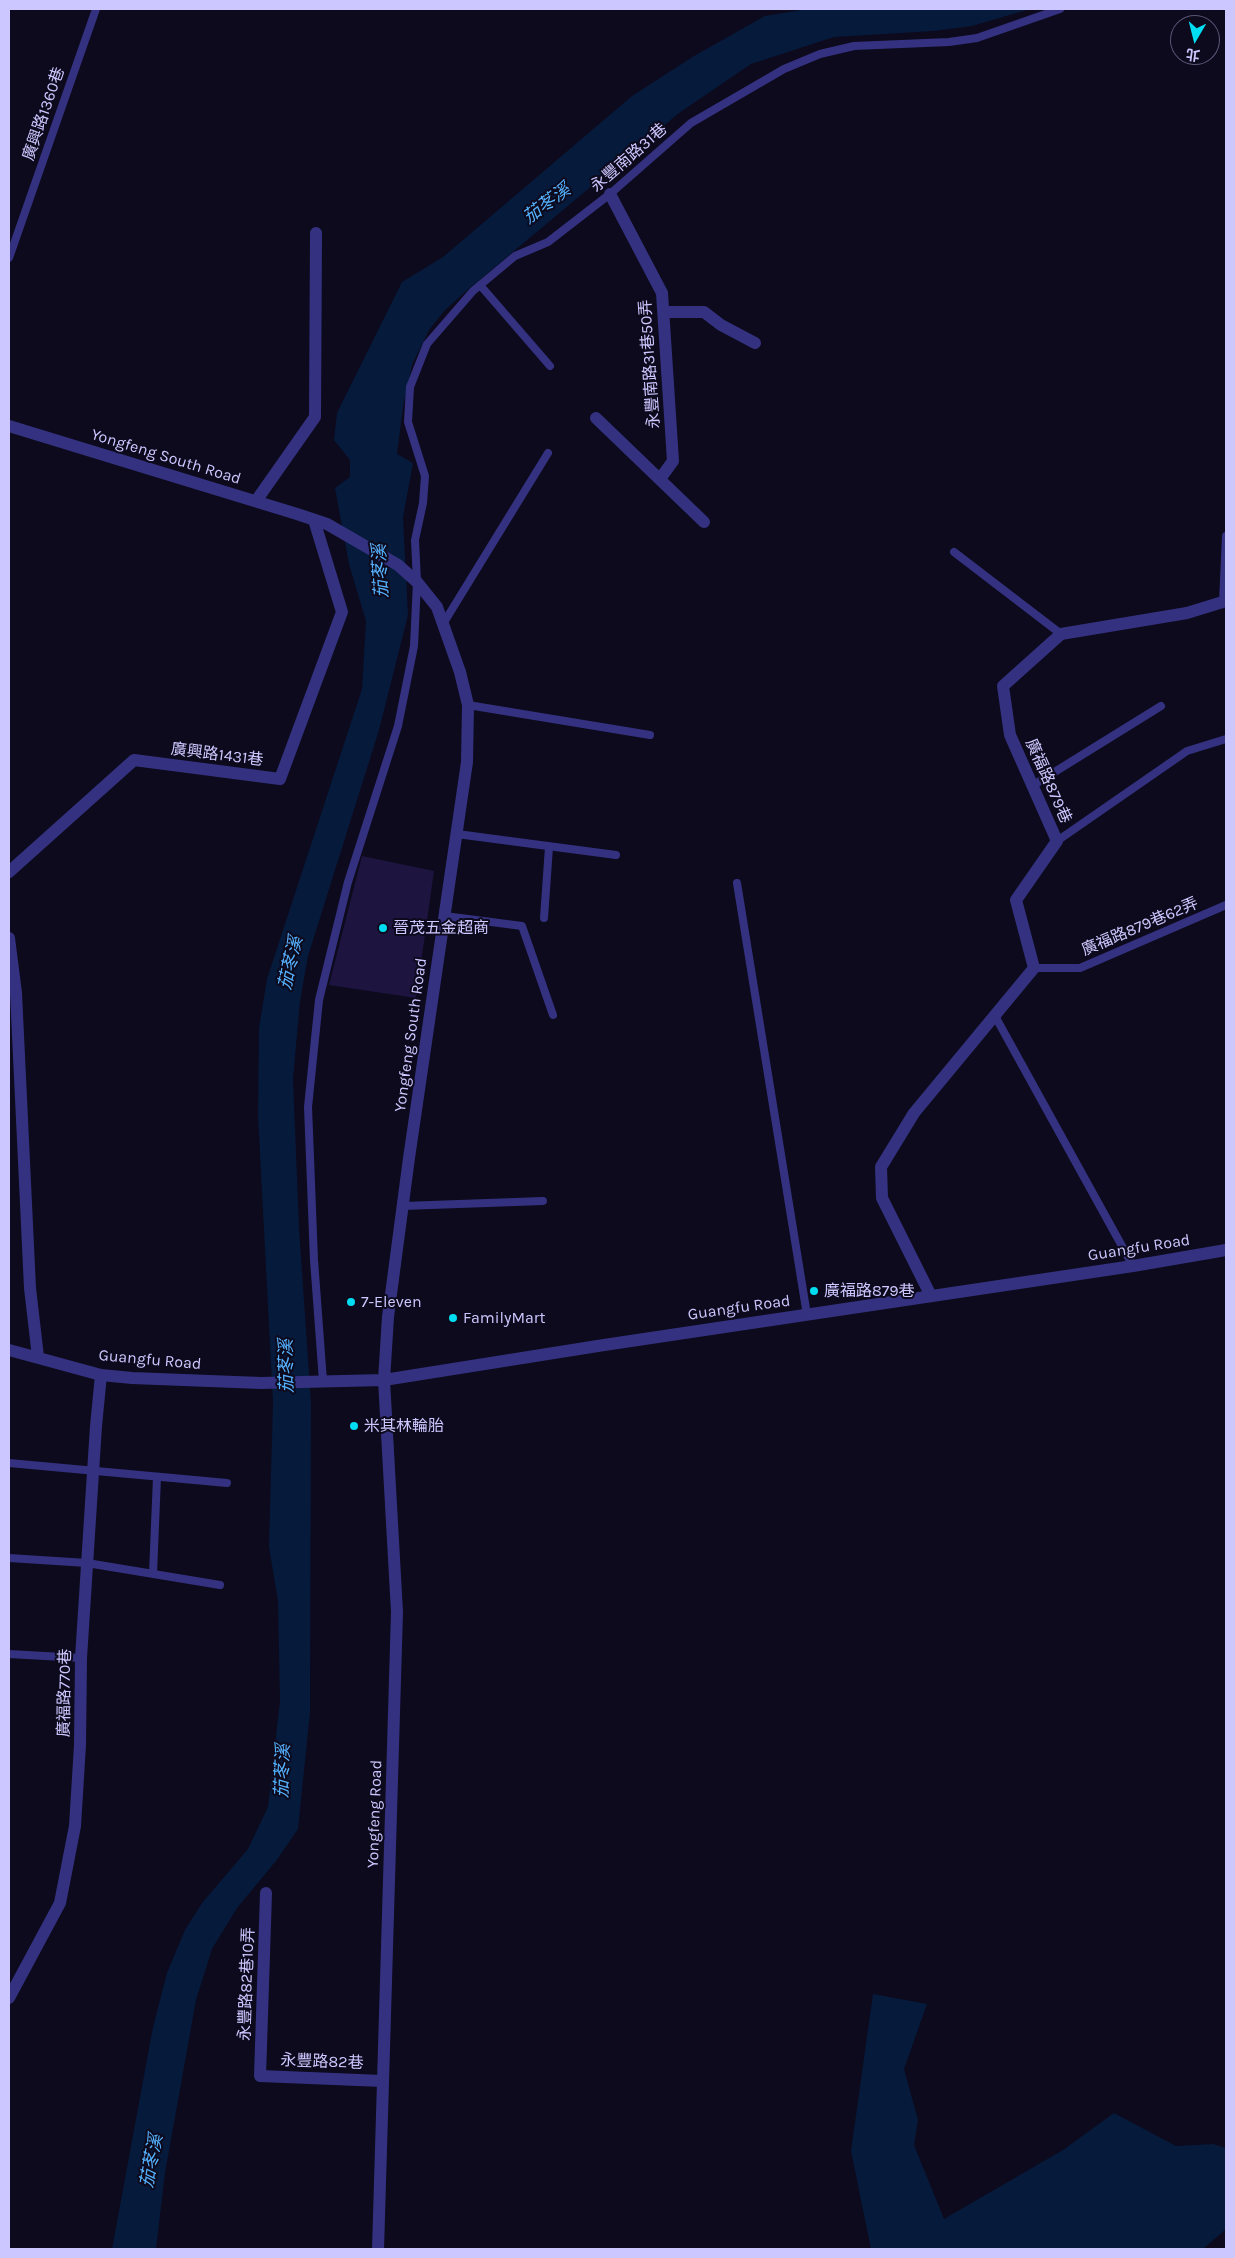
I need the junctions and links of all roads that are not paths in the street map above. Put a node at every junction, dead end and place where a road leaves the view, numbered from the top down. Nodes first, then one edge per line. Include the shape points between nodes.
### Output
1 (96, 9) edge
2 (1060, 9) edge
3 (610, 194) junction
4 (316, 233) dead end
5 (9, 258) edge
6 (480, 285) junction
7 (665, 312) junction
8 (755, 343) dead end
9 (550, 366) dead end
10 (596, 418) dead end
11 (9, 426) edge
12 (548, 453) dead end
13 (660, 480) junction
14 (256, 501) junction
15 (314, 520) junction
16 (704, 522) dead end
17 (1226, 536) edge
18 (954, 552) dead end
19 (417, 582) junction
20 (1225, 601) edge
21 (443, 624) junction
22 (1061, 634) junction
23 (468, 705) junction
24 (1161, 706) dead end
25 (650, 735) dead end
26 (1226, 739) edge
27 (1032, 786) junction
28 (457, 834) junction
29 (1057, 841) junction
30 (549, 846) junction
31 (616, 855) dead end
32 (9, 872) edge
33 (737, 883) dead end
34 (1226, 905) edge
35 (445, 916) junction
36 (544, 918) dead end
37 (9, 938) edge
38 (1034, 968) junction
39 (553, 1015) dead end
40 (994, 1016) junction
41 (543, 1201) dead end
42 (403, 1206) junction
43 (1226, 1250) edge
44 (1133, 1266) junction
45 (931, 1296) junction
46 (807, 1315) junction
47 (9, 1350) edge
48 (38, 1357) junction
49 (101, 1375) junction
50 (384, 1380) junction
51 (319, 1381) junction
52 (9, 1463) edge
53 (93, 1471) junction
54 (157, 1476) junction
55 (226, 1483) dead end
56 (9, 1558) edge
57 (87, 1563) junction
58 (153, 1574) junction
59 (220, 1585) dead end
60 (9, 1654) edge
61 (81, 1658) junction
62 (266, 1893) dead end
63 (9, 1998) edge
64 (260, 2076) joint
65 (383, 2081) junction
66 (378, 2249) edge

1 - 5 lane, 廣興路1360巷
2 - 3 lane, 永豐南路31巷 via 977,38 854,46 820,54 784,69 690,123
3 - 6 lane, 永豐南路31巷 via 548,242 515,256
3 - 7 street, 永豐南路31巷50弄 via 662,292
4 - 14 street via 315,417
6 - 9 lane
6 - 19 lane, 永豐南路31巷 via 426,344 410,387 408,422 425,476 415,540
7 - 8 street via 704,312
7 - 13 street, 永豐南路31巷50弄 via 673,461
10 - 13 street
11 - 14 street, Yongfeng South Road
12 - 21 lane
13 - 16 street
14 - 15 street, Yongfeng South Road
15 - 19 street, Yongfeng South Road via 327,524 398,565
15 - 32 street, 廣興路1431巷 via 342,612 280,779 134,760
17 - 20 lane
18 - 22 lane
19 - 21 street, Yongfeng South Road via 437,607
19 - 51 lane, 永豐南路31巷 via 414,646 398,726 348,882 319,1000 308,1107
20 - 22 street via 1187,612
21 - 23 street, Yongfeng South Road
22 - 27 street, 廣福路879巷 via 1003,686 1010,735
23 - 25 lane
23 - 28 street, Yongfeng South Road via 467,762
24 - 27 lane
26 - 29 lane via 1187,750
27 - 29 street, 廣福路879巷
28 - 30 lane
28 - 35 street, Yongfeng South Road
29 - 38 street, 廣福路879巷 via 1016,900
30 - 31 lane
30 - 36 lane
33 - 46 lane
34 - 38 lane, 廣福路879巷62弄 via 1080,968
35 - 39 lane via 522,926
35 - 42 street, Yongfeng South Road
37 - 48 street via 16,993 28,1252
38 - 40 street
40 - 44 lane
40 - 45 street via 914,1113 880,1167 882,1198
41 - 42 lane
42 - 50 street, Yongfeng South Road via 388,1318
43 - 44 street, Guangfu Road
44 - 45 street, Guangfu Road
45 - 46 street, Guangfu Road
46 - 50 street, Guangfu Road
47 - 48 street, Guangfu Road
48 - 49 street, Guangfu Road
49 - 51 street, Guangfu Road via 261,1383
49 - 53 street, 廣福路770巷
50 - 51 street, Guangfu Road
50 - 65 street, Yongfeng Road via 398,1612
52 - 53 lane
53 - 54 lane
53 - 57 street, 廣福路770巷
54 - 55 lane
54 - 58 lane
56 - 57 lane
57 - 58 lane
57 - 61 street, 廣福路770巷
58 - 59 lane
60 - 61 lane
61 - 63 street, 廣福路770巷 via 75,1826 60,1903
62 - 64 street, 永豐路82巷10弄
64 - 65 street, 永豐路82巷
65 - 66 street, Yongfeng Road

